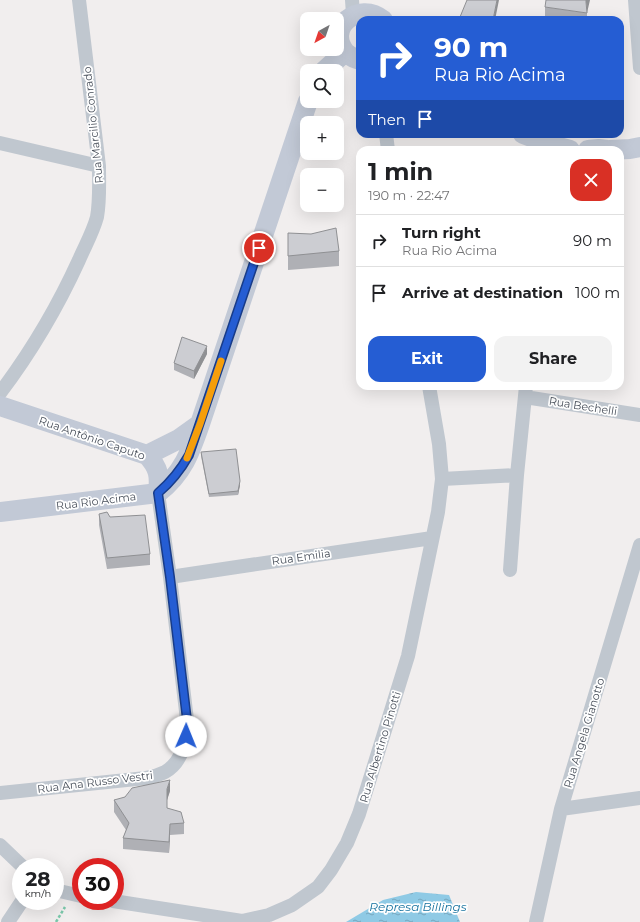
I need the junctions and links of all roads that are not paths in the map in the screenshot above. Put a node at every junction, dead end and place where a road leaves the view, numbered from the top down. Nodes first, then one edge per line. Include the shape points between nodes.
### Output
1 (79, 0) edge
2 (635, 0) edge
3 (352, 7) edge
4 (378, 16) edge
5 (353, 56) edge
6 (338, 64) edge
7 (640, 68) edge
8 (306, 108) edge
9 (534, 142) edge
10 (0, 143) edge
11 (555, 146) edge
12 (640, 147) edge
13 (624, 150) edge
14 (99, 166) junction
15 (430, 390) edge
16 (526, 392) edge
17 (0, 393) edge
18 (0, 406) edge
19 (640, 415) edge
20 (200, 424) junction
21 (147, 455) junction
22 (517, 475) junction
23 (442, 479) junction
24 (158, 493) junction
25 (0, 512) edge
26 (432, 538) junction
27 (640, 545) edge
28 (510, 570) dead end
29 (170, 577) junction
30 (0, 793) edge
31 (640, 798) edge
32 (562, 809) junction
33 (0, 845) edge
34 (14, 858) edge
35 (124, 903) edge
36 (16, 910) edge
37 (8, 922) edge
38 (536, 922) edge

1 - 14 street, Rua Marcilio Conrado
2 - 7 street
3 - 4 main road
3 - 5 main road via 339,34 340,42
5 - 6 main road
8 - 20 main road
9 - 11 main road
10 - 14 street
12 - 13 main road
14 - 17 street, Rua Marcilio Conrado via 100,189 96,217 87,242 56,306 18,369
15 - 23 street, Rua Albertino Pinotti
16 - 19 street, Rua Bechelli
16 - 22 street
18 - 21 main road, Rua Antônio Caputo
20 - 21 main road via 179,439
20 - 24 main road via 182,468
21 - 24 main road, Rua Antônio Caputo via 158,472
22 - 23 street
22 - 28 street
23 - 26 street, Rua Albertino Pinotti
24 - 25 main road, Rua Rio Acima
24 - 29 street, Rua Ana Russo Vestri
26 - 29 street, Rua Emilia
26 - 35 street, Rua Albertino Pinotti via 408,656 359,814 347,844 318,887 292,905 269,915 242,921
27 - 32 street, Rua Angela Gianotto
29 - 30 street, Rua Ana Russo Vestri via 187,720 182,754 174,765 164,773 146,778
31 - 32 street
32 - 38 street, Rua Angela Gianotto
33 - 34 street
36 - 37 street

